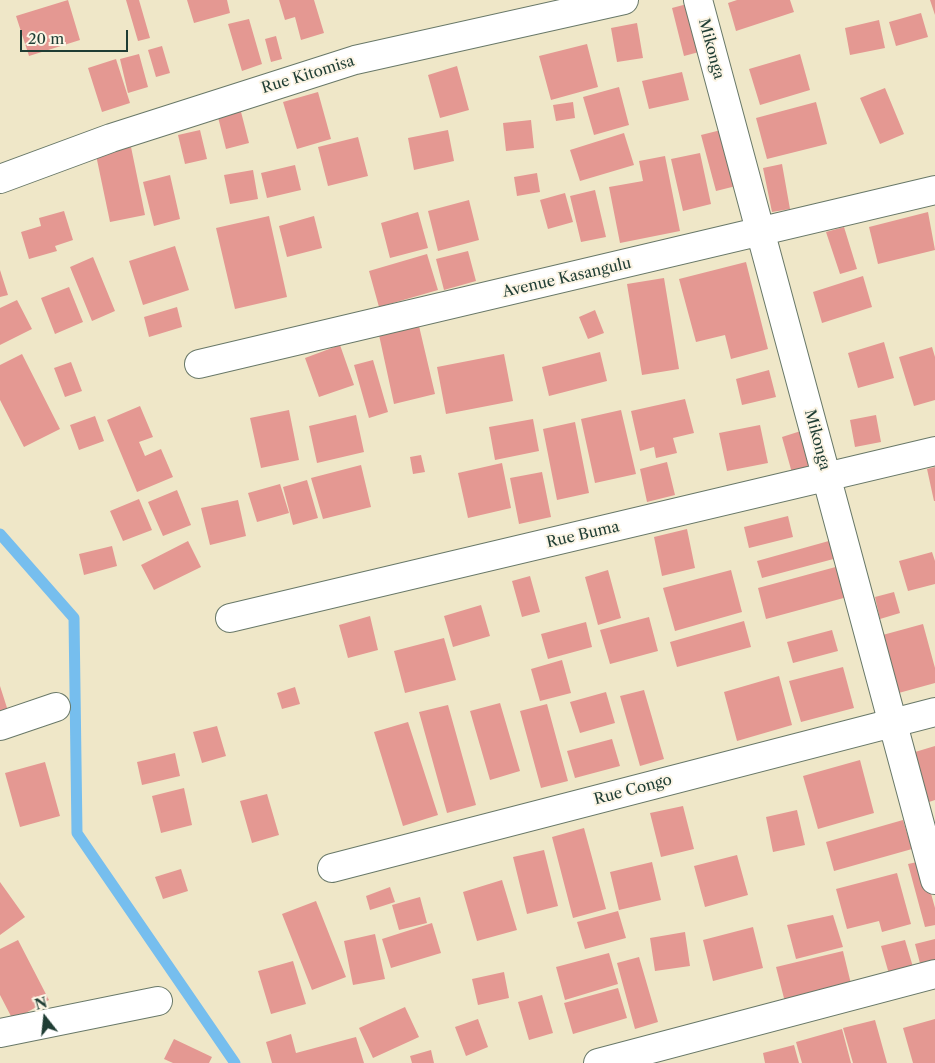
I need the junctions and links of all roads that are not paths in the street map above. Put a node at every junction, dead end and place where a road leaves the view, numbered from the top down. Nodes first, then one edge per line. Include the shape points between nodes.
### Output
1 (624, 0) edge
2 (698, 0) edge
3 (0, 179) edge
4 (935, 190) edge
5 (761, 233) junction
6 (199, 364) dead end
7 (935, 451) edge
8 (827, 478) junction
9 (230, 618) dead end
10 (56, 707) dead end
11 (935, 712) edge
12 (892, 722) junction
13 (0, 726) edge
14 (332, 868) dead end
15 (935, 880) edge
16 (935, 974) edge
17 (158, 1001) dead end
18 (0, 1033) edge
19 (598, 1063) edge

1 - 3 street, Rue Kitomisa via 355,60 111,138
2 - 5 street, Mikonga
4 - 5 street, Avenue Kasangulu
5 - 6 street, Avenue Kasangulu
5 - 8 street, Mikonga
7 - 8 street, Rue Buma
8 - 9 street, Rue Buma
8 - 12 street, Mikonga
10 - 13 street
11 - 12 street, Rue Congo
12 - 14 street, Rue Congo
12 - 15 street, Mikonga
16 - 19 street
17 - 18 street

